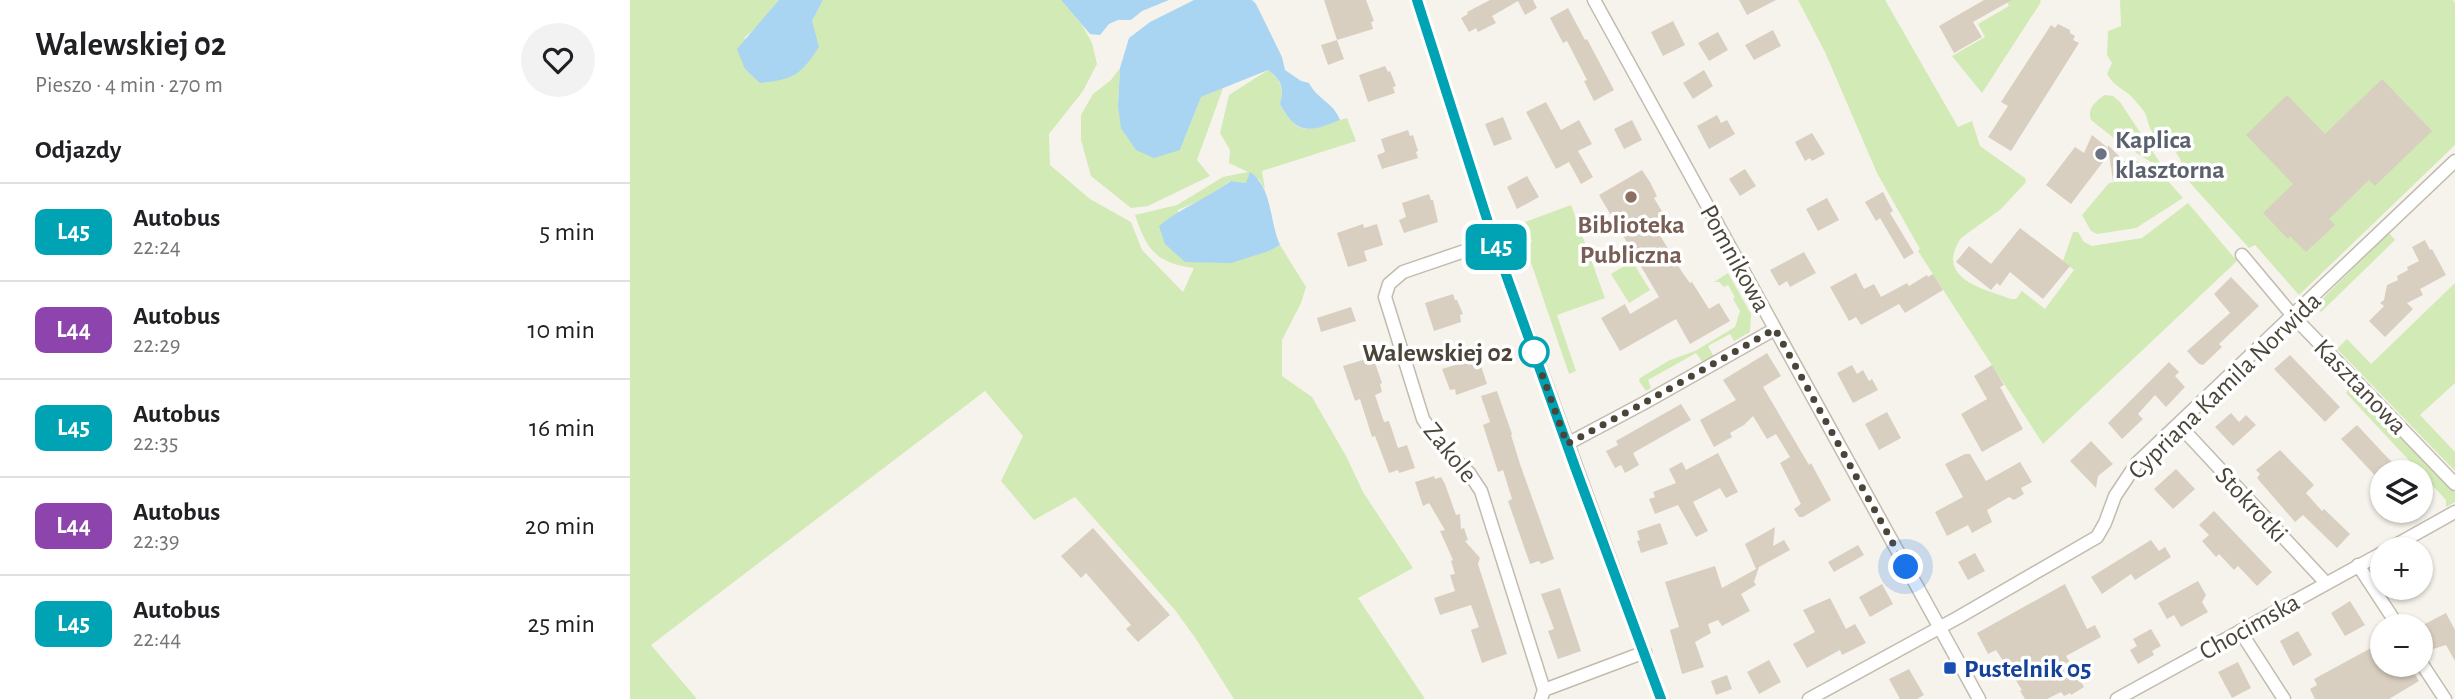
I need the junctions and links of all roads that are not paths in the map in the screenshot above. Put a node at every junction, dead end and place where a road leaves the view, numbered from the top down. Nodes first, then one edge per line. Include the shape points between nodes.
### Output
1 (1417, 0) edge
2 (1594, 0) edge
3 (2455, 161) edge
4 (1494, 241) junction
5 (2242, 255) dead end
6 (2293, 316) junction
7 (1775, 329) junction
8 (2179, 425) junction
9 (1567, 444) junction
10 (2455, 484) edge
11 (2455, 512) edge
12 (2410, 537) edge
13 (2370, 558) edge
14 (2358, 565) junction
15 (2326, 583) junction
16 (2390, 614) edge
17 (1939, 628) junction
18 (2240, 631) junction
19 (1645, 653) junction
20 (2431, 677) edge
21 (1542, 694) edge
22 (1661, 699) edge
23 (1809, 699) edge
24 (1979, 699) edge
25 (2117, 699) edge
26 (2284, 699) edge
27 (2445, 699) edge

1 - 4 street
2 - 7 street, Pomnikowa
3 - 6 street, Cypriana Kamila Norwida
4 - 9 street
4 - 21 street, Zakole via 1403,272 1389,284 1385,297 1423,419 1481,491
5 - 6 street, Kasztanowa
6 - 8 street, Cypriana Kamila Norwida
6 - 10 street, Kasztanowa
7 - 9 street
7 - 17 street, Pomnikowa
8 - 15 street, Stokrotki
8 - 17 street, Cypriana Kamila Norwida via 2123,481 2097,537
9 - 19 street
11 - 12 street
13 - 14 street, Chocimska
14 - 15 street, Chocimska
14 - 16 street
15 - 18 street, Chocimska
17 - 23 street, Cypriana Kamila Norwida
17 - 24 street, Pomnikowa
18 - 25 street, Chocimska
18 - 26 street
19 - 21 street
19 - 22 street
20 - 27 street

